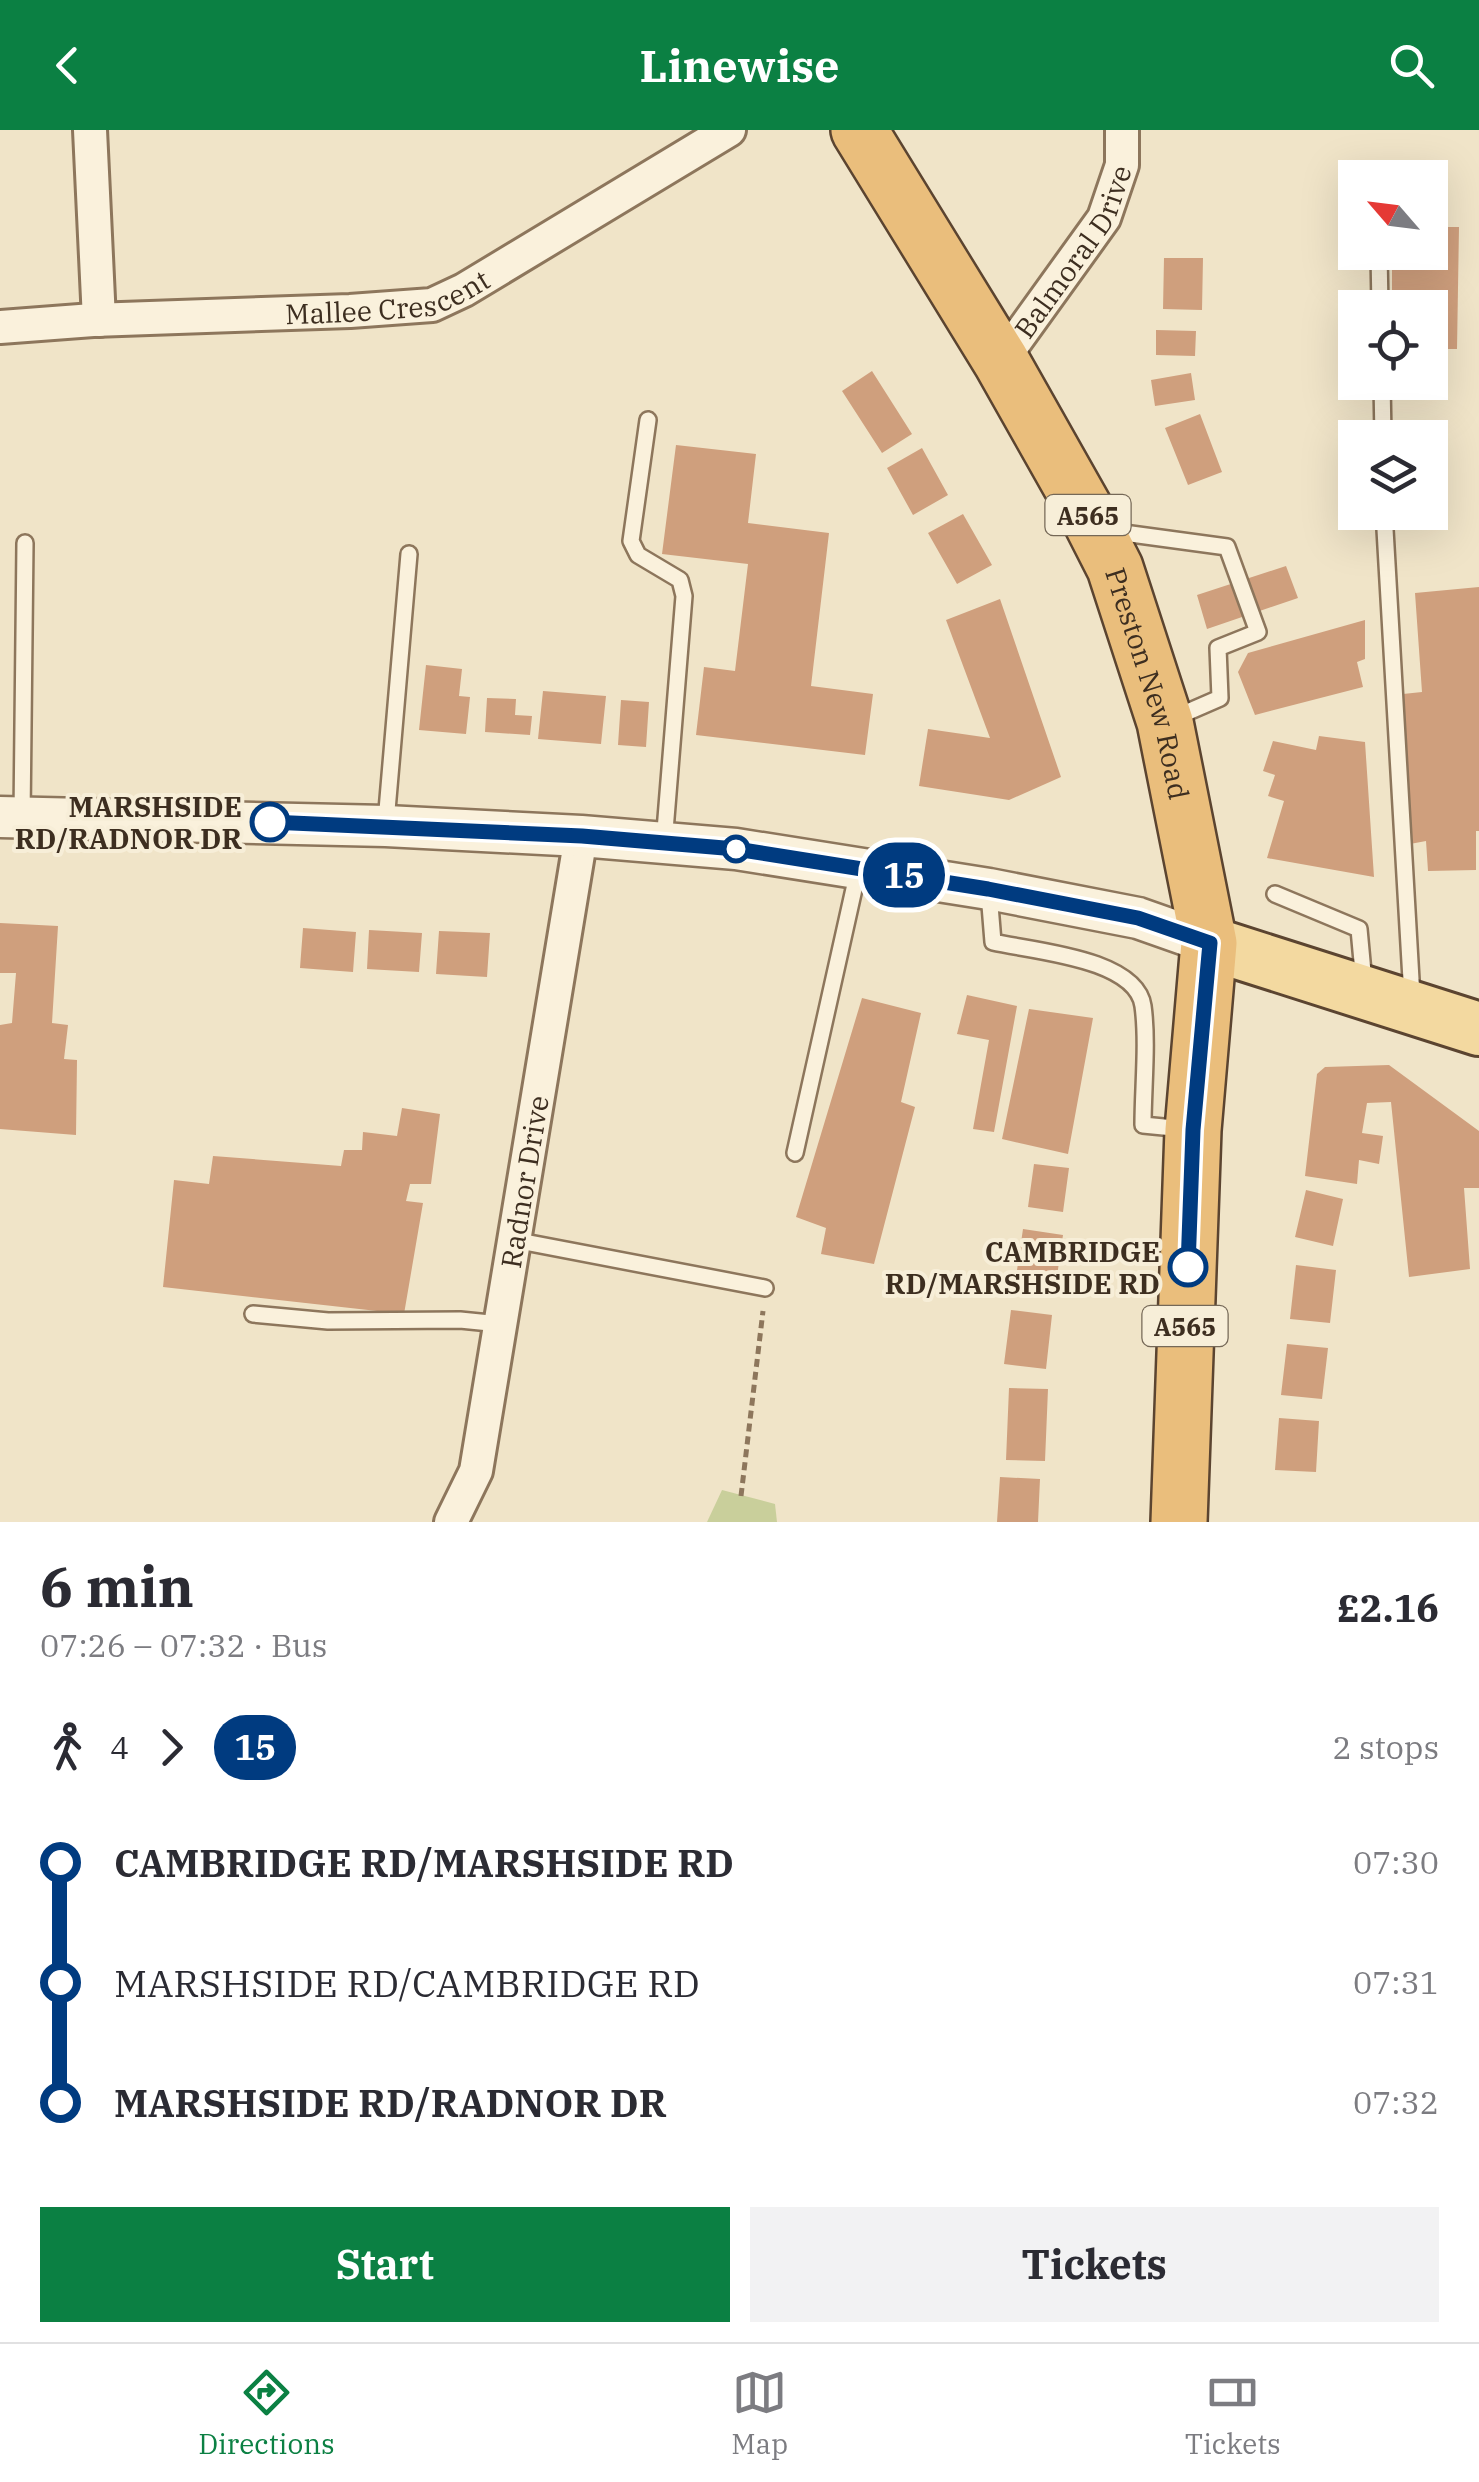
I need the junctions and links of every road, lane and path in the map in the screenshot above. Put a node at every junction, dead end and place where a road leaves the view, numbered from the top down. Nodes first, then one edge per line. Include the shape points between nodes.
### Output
1 (90, 130) edge
2 (729, 130) edge
3 (860, 130) edge
4 (1122, 130) edge
5 (99, 320) junction
6 (0, 327) edge
7 (1001, 361) junction
8 (648, 420) dead end
9 (1095, 530) junction
10 (1385, 530) edge
11 (25, 543) dead end
12 (409, 554) dead end
13 (1164, 722) junction
14 (11, 817) edge
15 (386, 826) junction
16 (582, 836) junction
17 (664, 842) junction
18 (859, 867) junction
19 (988, 889) junction
20 (1274, 894) dead end
21 (1210, 943) junction
22 (1389, 999) junction
23 (1479, 1029) edge
24 (1193, 1130) junction
25 (796, 1153) dead end
26 (514, 1240) junction
27 (766, 1288) joint
28 (254, 1314) dead end
29 (500, 1324) junction
30 (742, 1496) dead end
31 (451, 1522) edge
32 (1179, 1522) edge

1 - 5 street
2 - 5 street, Mallee Crescent via 432,305
3 - 7 highway, Preston New Road / A565
4 - 7 street, Balmoral Drive via 1122,165 1104,218
5 - 6 street, Mallee Crescent
7 - 9 highway, Preston New Road / A565
8 - 17 lane via 631,541 638,556 680,580 684,596
9 - 13 highway, Preston New Road / A565 via 1115,568
9 - 13 lane via 1227,546 1258,632 1218,648 1220,698
10 - 22 lane
11 - 14 lane
12 - 15 lane
13 - 21 highway, Preston New Road / A565
14 - 15 street
15 - 16 street
16 - 17 street
16 - 26 street, Radnor Drive
17 - 18 street
18 - 19 street
18 - 25 lane
19 - 21 street via 1138,918
19 - 24 lane via 992,942 1100,965 1128,979 1143,1005 1143,1125
20 - 22 lane via 1359,928
21 - 22 main road
21 - 24 highway, Preston New Road / A565
22 - 23 main road
24 - 32 highway, A565
26 - 27 lane
26 - 29 street, Radnor Drive
27 - 30 path
28 - 29 lane
29 - 31 street, Radnor Drive via 476,1472

